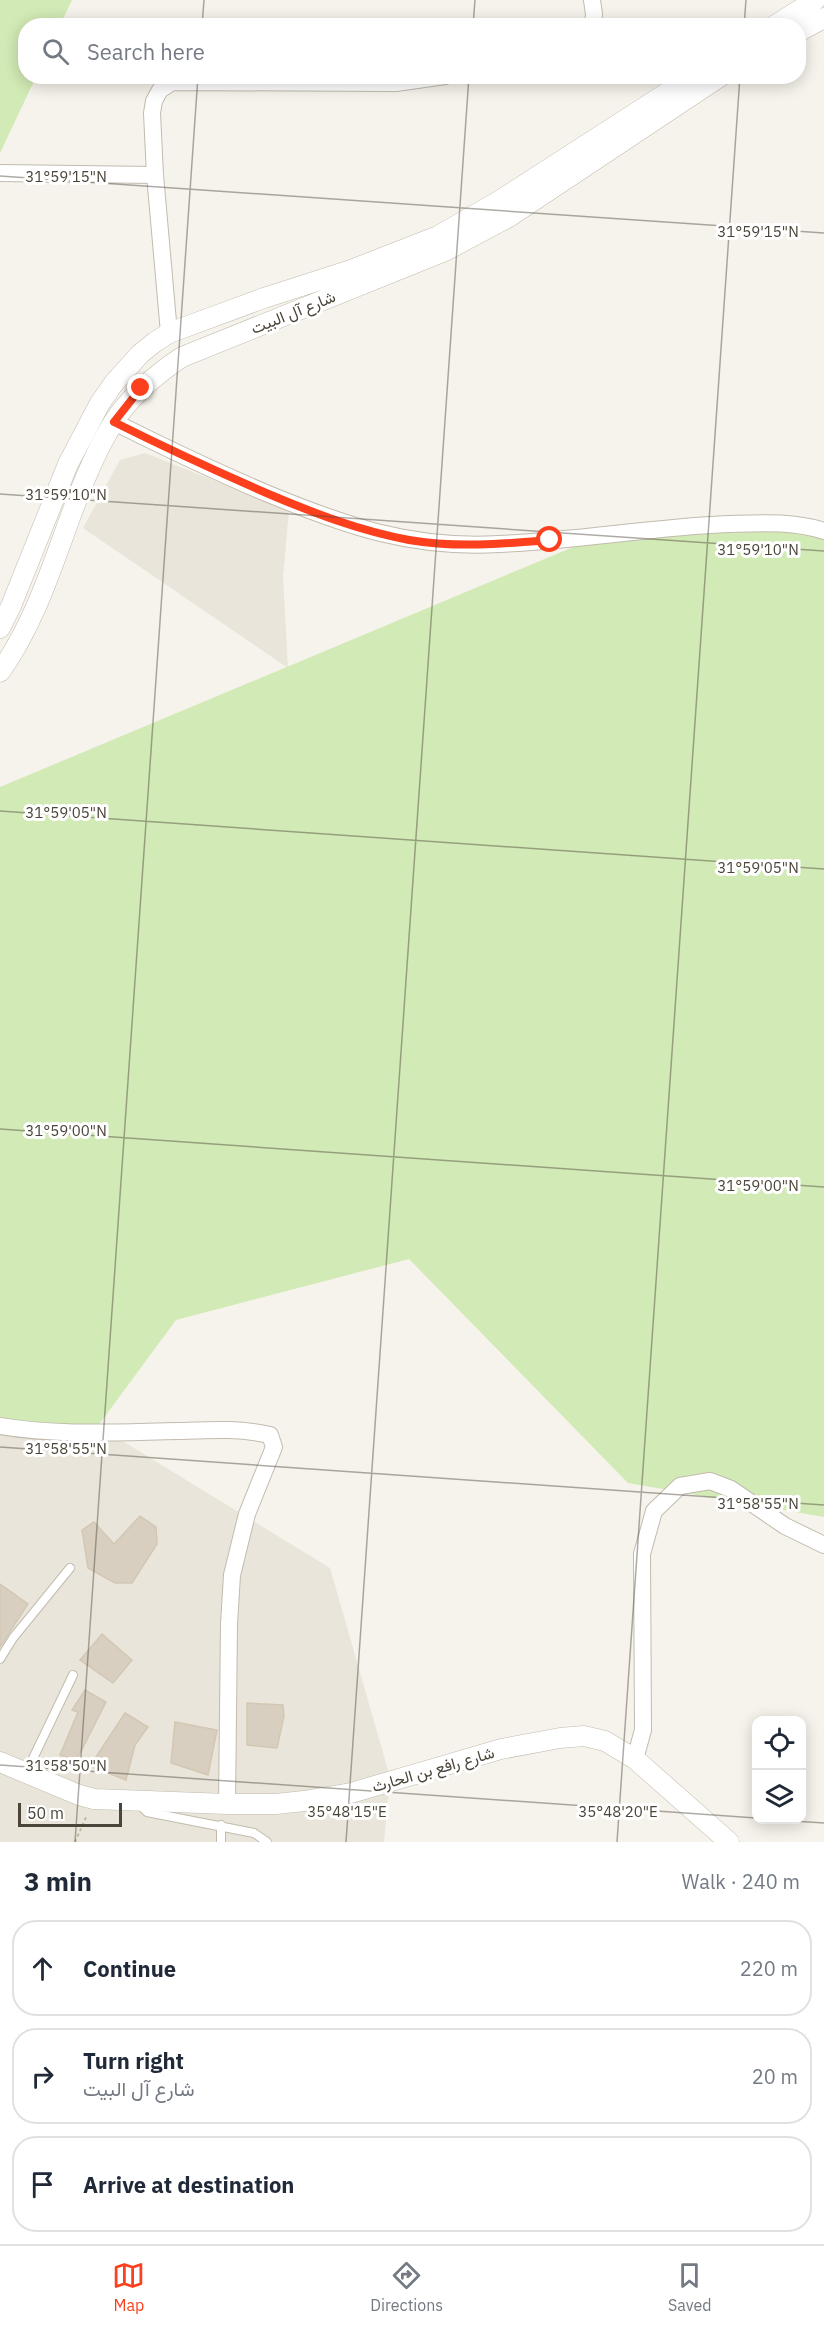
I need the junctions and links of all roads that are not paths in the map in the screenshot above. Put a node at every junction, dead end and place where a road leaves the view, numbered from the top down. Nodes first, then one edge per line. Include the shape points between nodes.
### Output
1 (592, 0) edge
2 (815, 0) edge
3 (821, 0) edge
4 (824, 4) edge
5 (594, 18) edge
6 (787, 18) edge
7 (824, 18) edge
8 (806, 28) edge
9 (169, 84) edge
10 (681, 84) edge
11 (709, 84) edge
12 (0, 173) edge
13 (155, 175) junction
14 (169, 333) junction
15 (114, 422) junction
16 (824, 531) edge
17 (0, 628) edge
18 (0, 672) edge
19 (0, 1426) edge
20 (824, 1545) edge
21 (70, 1568) dead end
22 (0, 1659) edge
23 (73, 1675) dead end
24 (635, 1759) junction
25 (0, 1762) edge
26 (26, 1773) junction
27 (140, 1801) junction
28 (227, 1804) junction
29 (221, 1825) junction
30 (221, 1842) edge
31 (267, 1842) edge
32 (729, 1842) edge

1 - 5 street
2 - 6 street
3 - 4 street
7 - 8 street
9 - 13 street via 160,90 154,102
10 - 14 street, شارع آل البيت via 438,236
11 - 15 street, شارع آل البيت via 509,217 445,251 182,357 154,375
12 - 13 street
13 - 14 street
14 - 17 street, شارع آل البيت via 140,354 100,403 68,464
15 - 16 street via 214,471 297,505 357,528 411,540 499,544 674,526 777,523
15 - 18 street, شارع آل البيت via 89,472 50,575
19 - 28 street via 28,1431 235,1430 270,1435 274,1447 247,1514 232,1575
20 - 24 street via 784,1526 730,1489 710,1481 680,1486 654,1511 642,1554 643,1730
21 - 22 lane
23 - 26 lane
24 - 28 street, شارع رافع بن الحارث via 599,1739 560,1738 458,1761 351,1793 284,1803
24 - 32 street, شارع رافع بن الحارث
25 - 26 street, شارع رافع بن الحارث
26 - 27 street, شارع رافع بن الحارث via 79,1795
27 - 28 street, شارع رافع بن الحارث
27 - 29 lane via 147,1812
29 - 30 lane
29 - 31 lane via 254,1833

